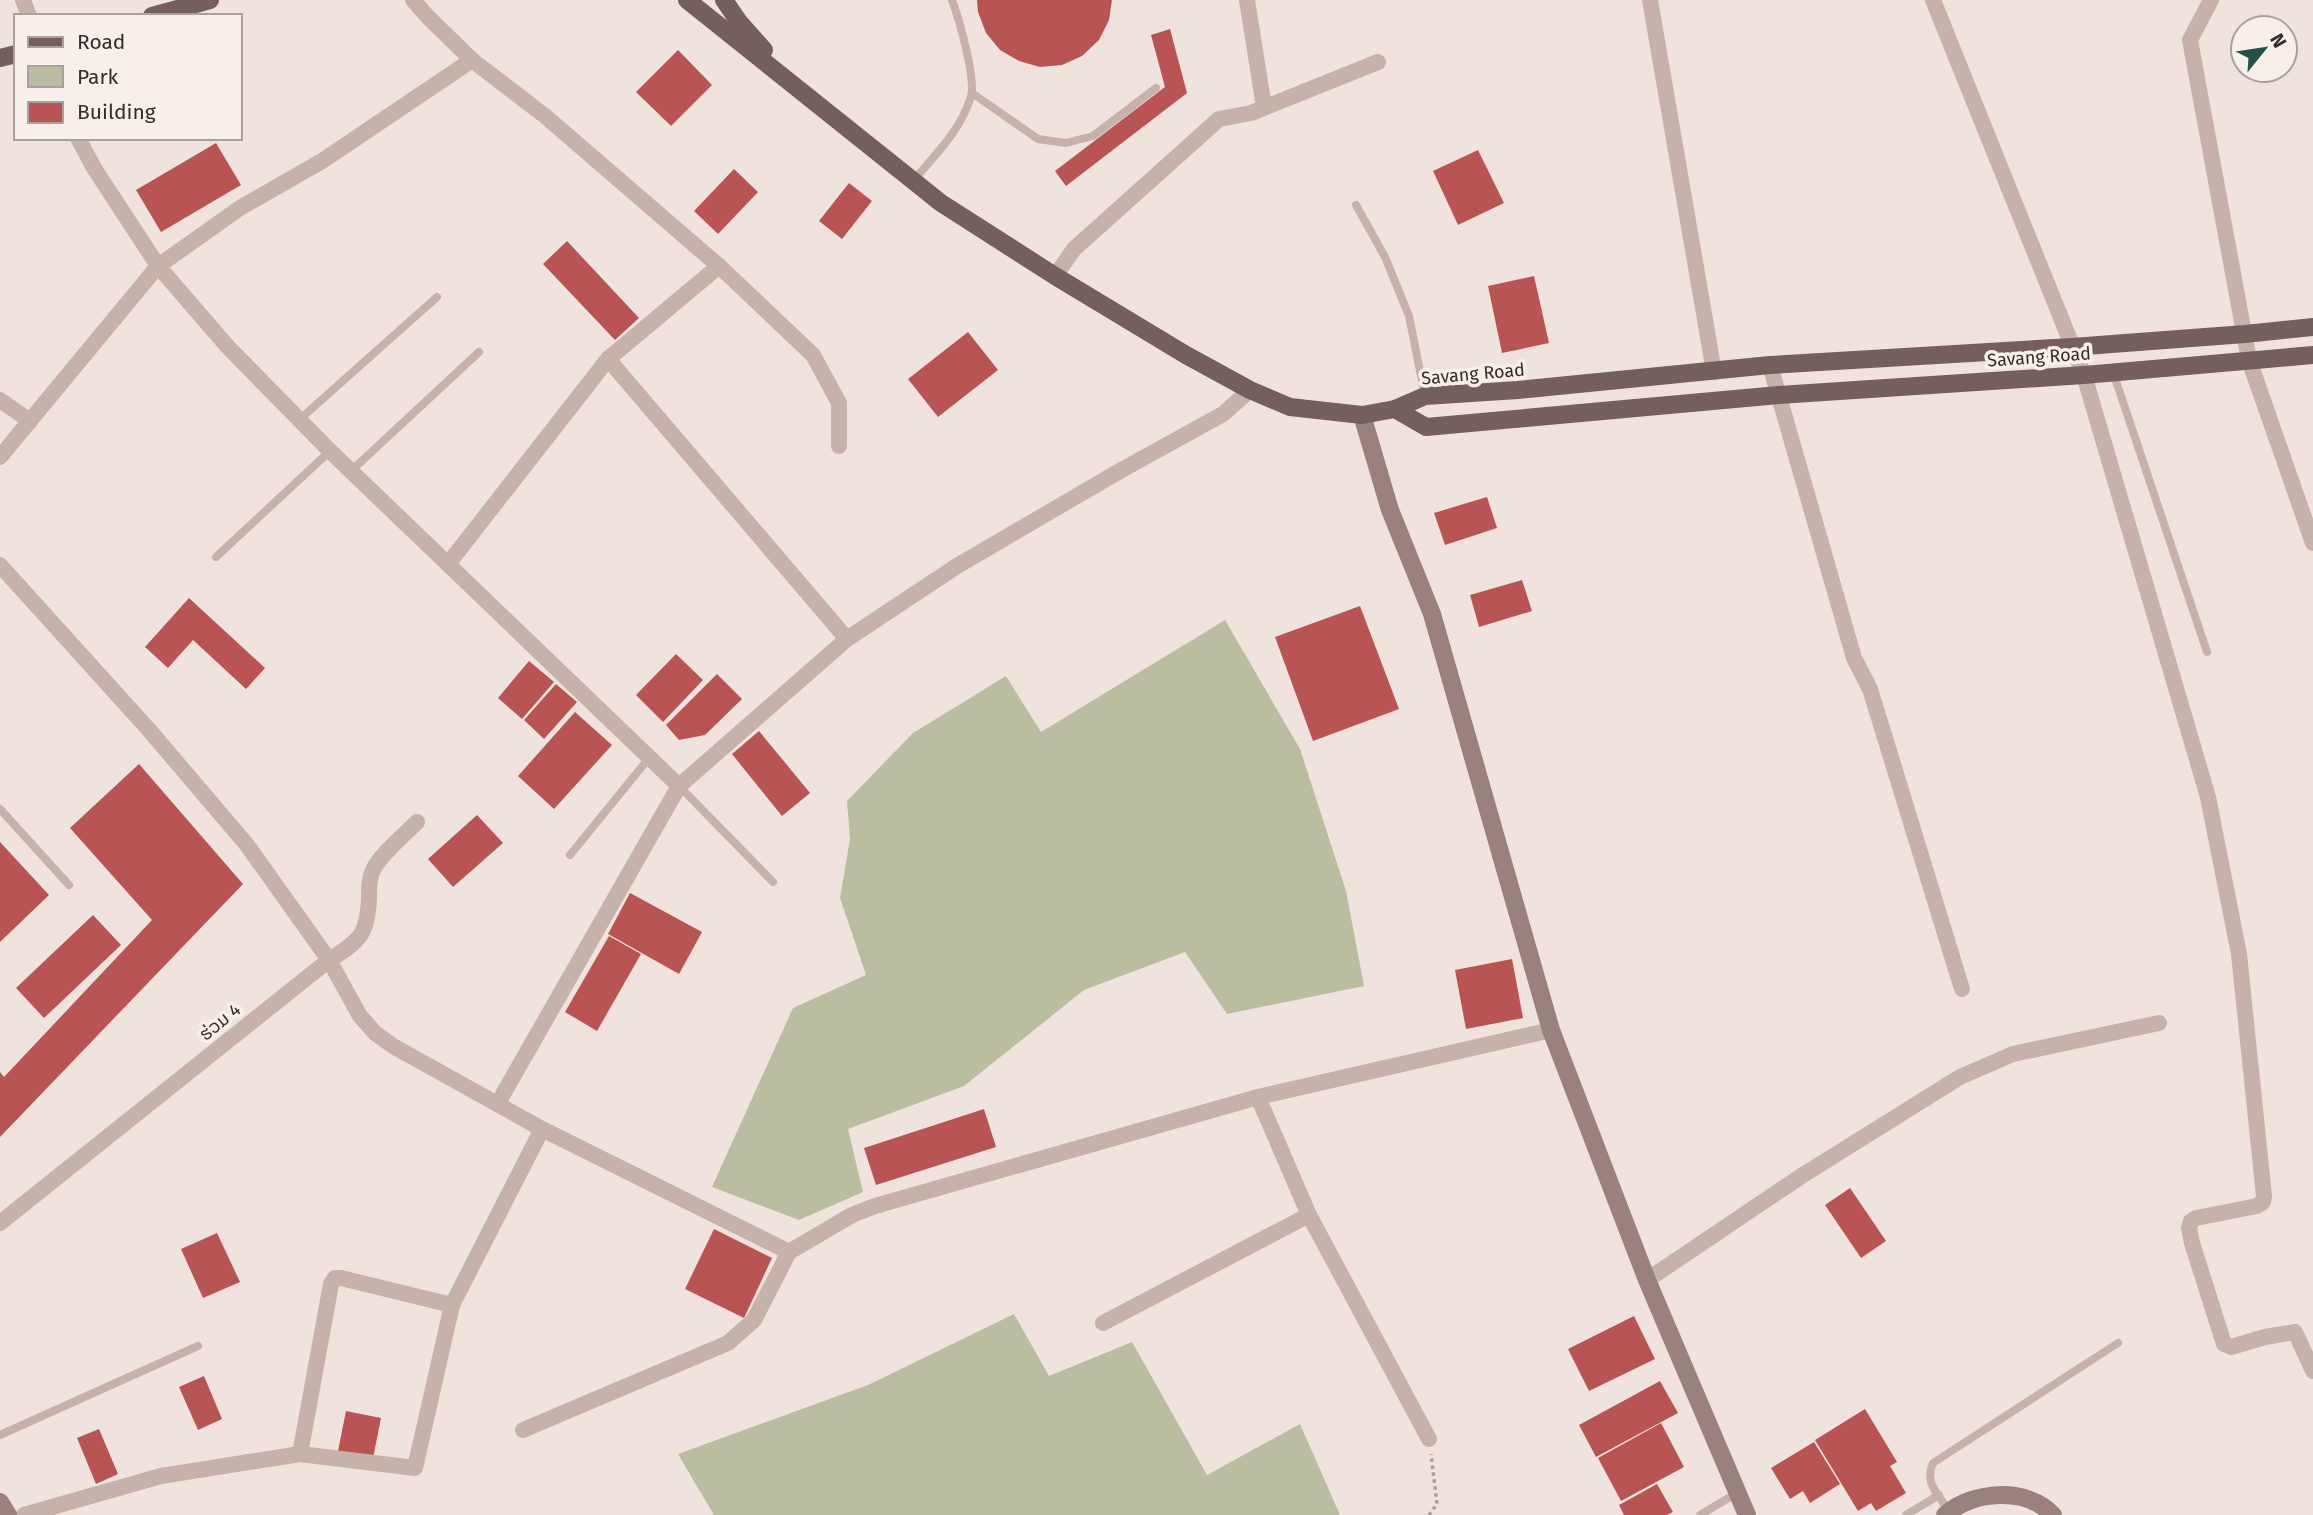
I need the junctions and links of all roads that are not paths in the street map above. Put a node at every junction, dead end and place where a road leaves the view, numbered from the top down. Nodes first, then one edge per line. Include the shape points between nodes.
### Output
1 (210, 0) edge
2 (414, 0) edge
3 (687, 0) edge
4 (724, 0) edge
5 (952, 0) edge
6 (1247, 0) edge
7 (1650, 0) edge
8 (1934, 0) edge
9 (2211, 0) edge
10 (159, 14) edge
11 (472, 60) junction
12 (1378, 62) dead end
13 (1156, 88) dead end
14 (801, 92) junction
15 (972, 93) junction
16 (1264, 107) junction
17 (79, 140) edge
18 (914, 181) junction
19 (1356, 205) dead end
20 (158, 266) junction
21 (719, 266) junction
22 (1055, 276) junction
23 (437, 297) dead end
24 (2313, 327) edge
25 (2245, 334) junction
26 (2072, 347) junction
27 (479, 352) dead end
28 (2313, 355) edge
29 (608, 359) junction
30 (2249, 360) junction
31 (1770, 365) junction
32 (1714, 372) junction
33 (2113, 372) junction
34 (2084, 375) junction
35 (1250, 390) junction
36 (1779, 395) junction
37 (1424, 396) junction
38 (0, 400) edge
39 (1395, 409) junction
40 (1362, 415) junction
41 (299, 420) junction
42 (30, 421) junction
43 (839, 446) dead end
44 (330, 451) junction
45 (0, 457) edge
46 (351, 471) junction
47 (2313, 543) edge
48 (216, 557) dead end
49 (448, 564) junction
50 (0, 565) edge
51 (848, 639) junction
52 (2207, 652) dead end
53 (649, 758) junction
54 (679, 786) junction
55 (0, 809) edge
56 (417, 822) dead end
57 (570, 855) dead end
58 (773, 882) dead end
59 (69, 885) dead end
60 (329, 960) junction
61 (1962, 989) dead end
62 (2159, 1023) dead end
63 (1551, 1030) junction
64 (1258, 1097) junction
65 (498, 1104) junction
66 (542, 1129) junction
67 (1309, 1215) junction
68 (0, 1223) edge
69 (789, 1251) junction
70 (1647, 1280) junction
71 (452, 1305) junction
72 (1103, 1323) dead end
73 (2118, 1343) dead end
74 (198, 1346) dead end
75 (2312, 1367) edge
76 (523, 1430) dead end
77 (0, 1435) edge
78 (1429, 1439) road end
79 (300, 1454) junction
80 (1737, 1493) junction
81 (1939, 1495) junction
82 (0, 1502) edge
83 (1947, 1513) edge
84 (8, 1515) edge
85 (24, 1515) edge
86 (1700, 1515) edge
87 (1747, 1515) edge
88 (1906, 1515) edge
89 (2053, 1515) edge

1 - 10 main road
2 - 11 street
3 - 14 main road
4 - 14 main road
5 - 15 lane via 963,28
6 - 16 street
7 - 32 street
8 - 26 street
9 - 25 street via 2189,40
11 - 20 street via 322,161 240,208
11 - 21 street via 545,116
12 - 16 street
13 - 15 lane via 1093,136 1066,143 1038,139
14 - 18 main road
15 - 18 lane via 960,123
16 - 22 street via 1219,119 1074,249
17 - 20 street
18 - 22 main road
19 - 37 lane via 1385,257 1409,316
20 - 41 street via 228,348
20 - 42 street
21 - 29 street
21 - 43 street via 813,355 839,403
22 - 35 main road
23 - 41 lane
24 - 25 main road, Savang Road
25 - 26 main road, Savang Road
25 - 30 street
26 - 31 main road, Savang Road
26 - 34 street
27 - 46 lane
28 - 30 main road, Savang Road
29 - 49 street
29 - 51 street
30 - 33 main road, Savang Road
30 - 47 street
31 - 32 main road, Savang Road
31 - 36 street
32 - 37 main road, Savang Road
33 - 34 main road, Savang Road
33 - 52 lane
34 - 36 main road, Savang Road
34 - 75 street via 2208,797 2239,954 2264,1196 2257,1206 2191,1221 2192,1243 2224,1344 2231,1347 2295,1332
35 - 40 main road via 1290,407
35 - 51 street via 1223,414 957,566
36 - 39 main road, Savang Road via 1426,426
36 - 61 street via 1854,658 1870,689
37 - 39 main road, Savang Road
38 - 42 street
39 - 40 main road
40 - 63 street via 1390,510 1432,614
41 - 44 street
42 - 45 street
44 - 46 street
44 - 48 lane
46 - 49 street
49 - 53 street
50 - 60 street via 247,845
51 - 54 street
53 - 54 street
53 - 57 lane
54 - 58 lane
54 - 65 street
55 - 59 lane
56 - 60 street, ຮ່ວມ 4 via 374,868 365,932 353,946
60 - 65 street via 360,1016 375,1033
60 - 68 street, ຮ່ວມ 4
62 - 70 street via 2013,1054 1960,1077
63 - 64 street
63 - 70 street
64 - 67 street
64 - 69 street via 875,1206
65 - 66 street
66 - 69 street
66 - 71 street
67 - 72 street
67 - 78 street
69 - 76 street via 754,1320 728,1343
70 - 80 street
71 - 79 street via 415,1468
71 - 79 street via 335,1278
73 - 81 lane via 1933,1462 1928,1473
74 - 77 lane
79 - 85 street via 161,1476
80 - 86 lane
80 - 87 street
81 - 83 lane
81 - 88 lane
82 - 84 street
83 - 89 street via 1982,1497 2007,1494 2030,1499

